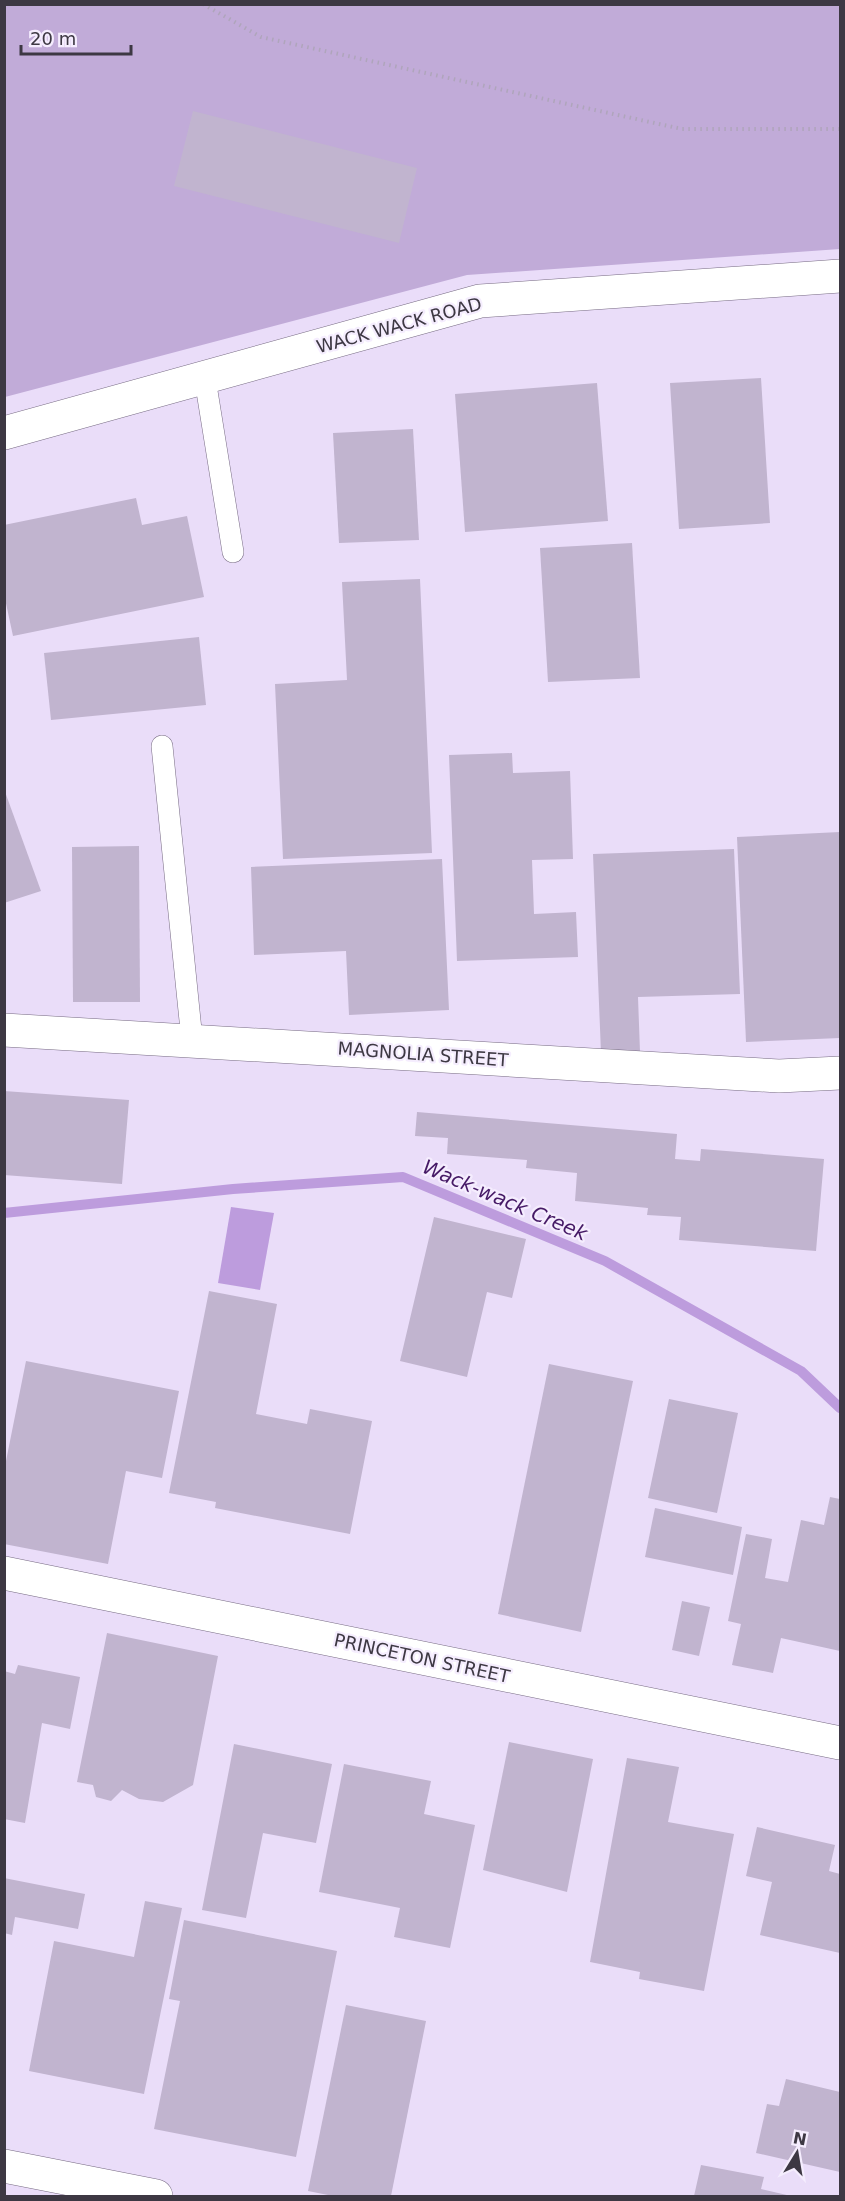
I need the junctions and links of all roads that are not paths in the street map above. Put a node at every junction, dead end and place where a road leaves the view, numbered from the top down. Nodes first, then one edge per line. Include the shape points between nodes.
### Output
1 (840, 276) edge
2 (205, 379) junction
3 (4, 433) edge
4 (233, 552) dead end
5 (162, 746) dead end
6 (4, 1030) edge
7 (192, 1040) junction
8 (840, 1073) edge
9 (4, 1573) edge
10 (840, 1743) edge
11 (4, 2166) edge
12 (156, 2196) edge

1 - 2 street, WACK WACK ROAD via 480,301
2 - 3 street, WACK WACK ROAD
2 - 4 lane
5 - 7 lane
6 - 7 street, MAGNOLIA STREET
7 - 8 street, MAGNOLIA STREET via 779,1076
9 - 10 street, PRINCETON STREET
11 - 12 street

